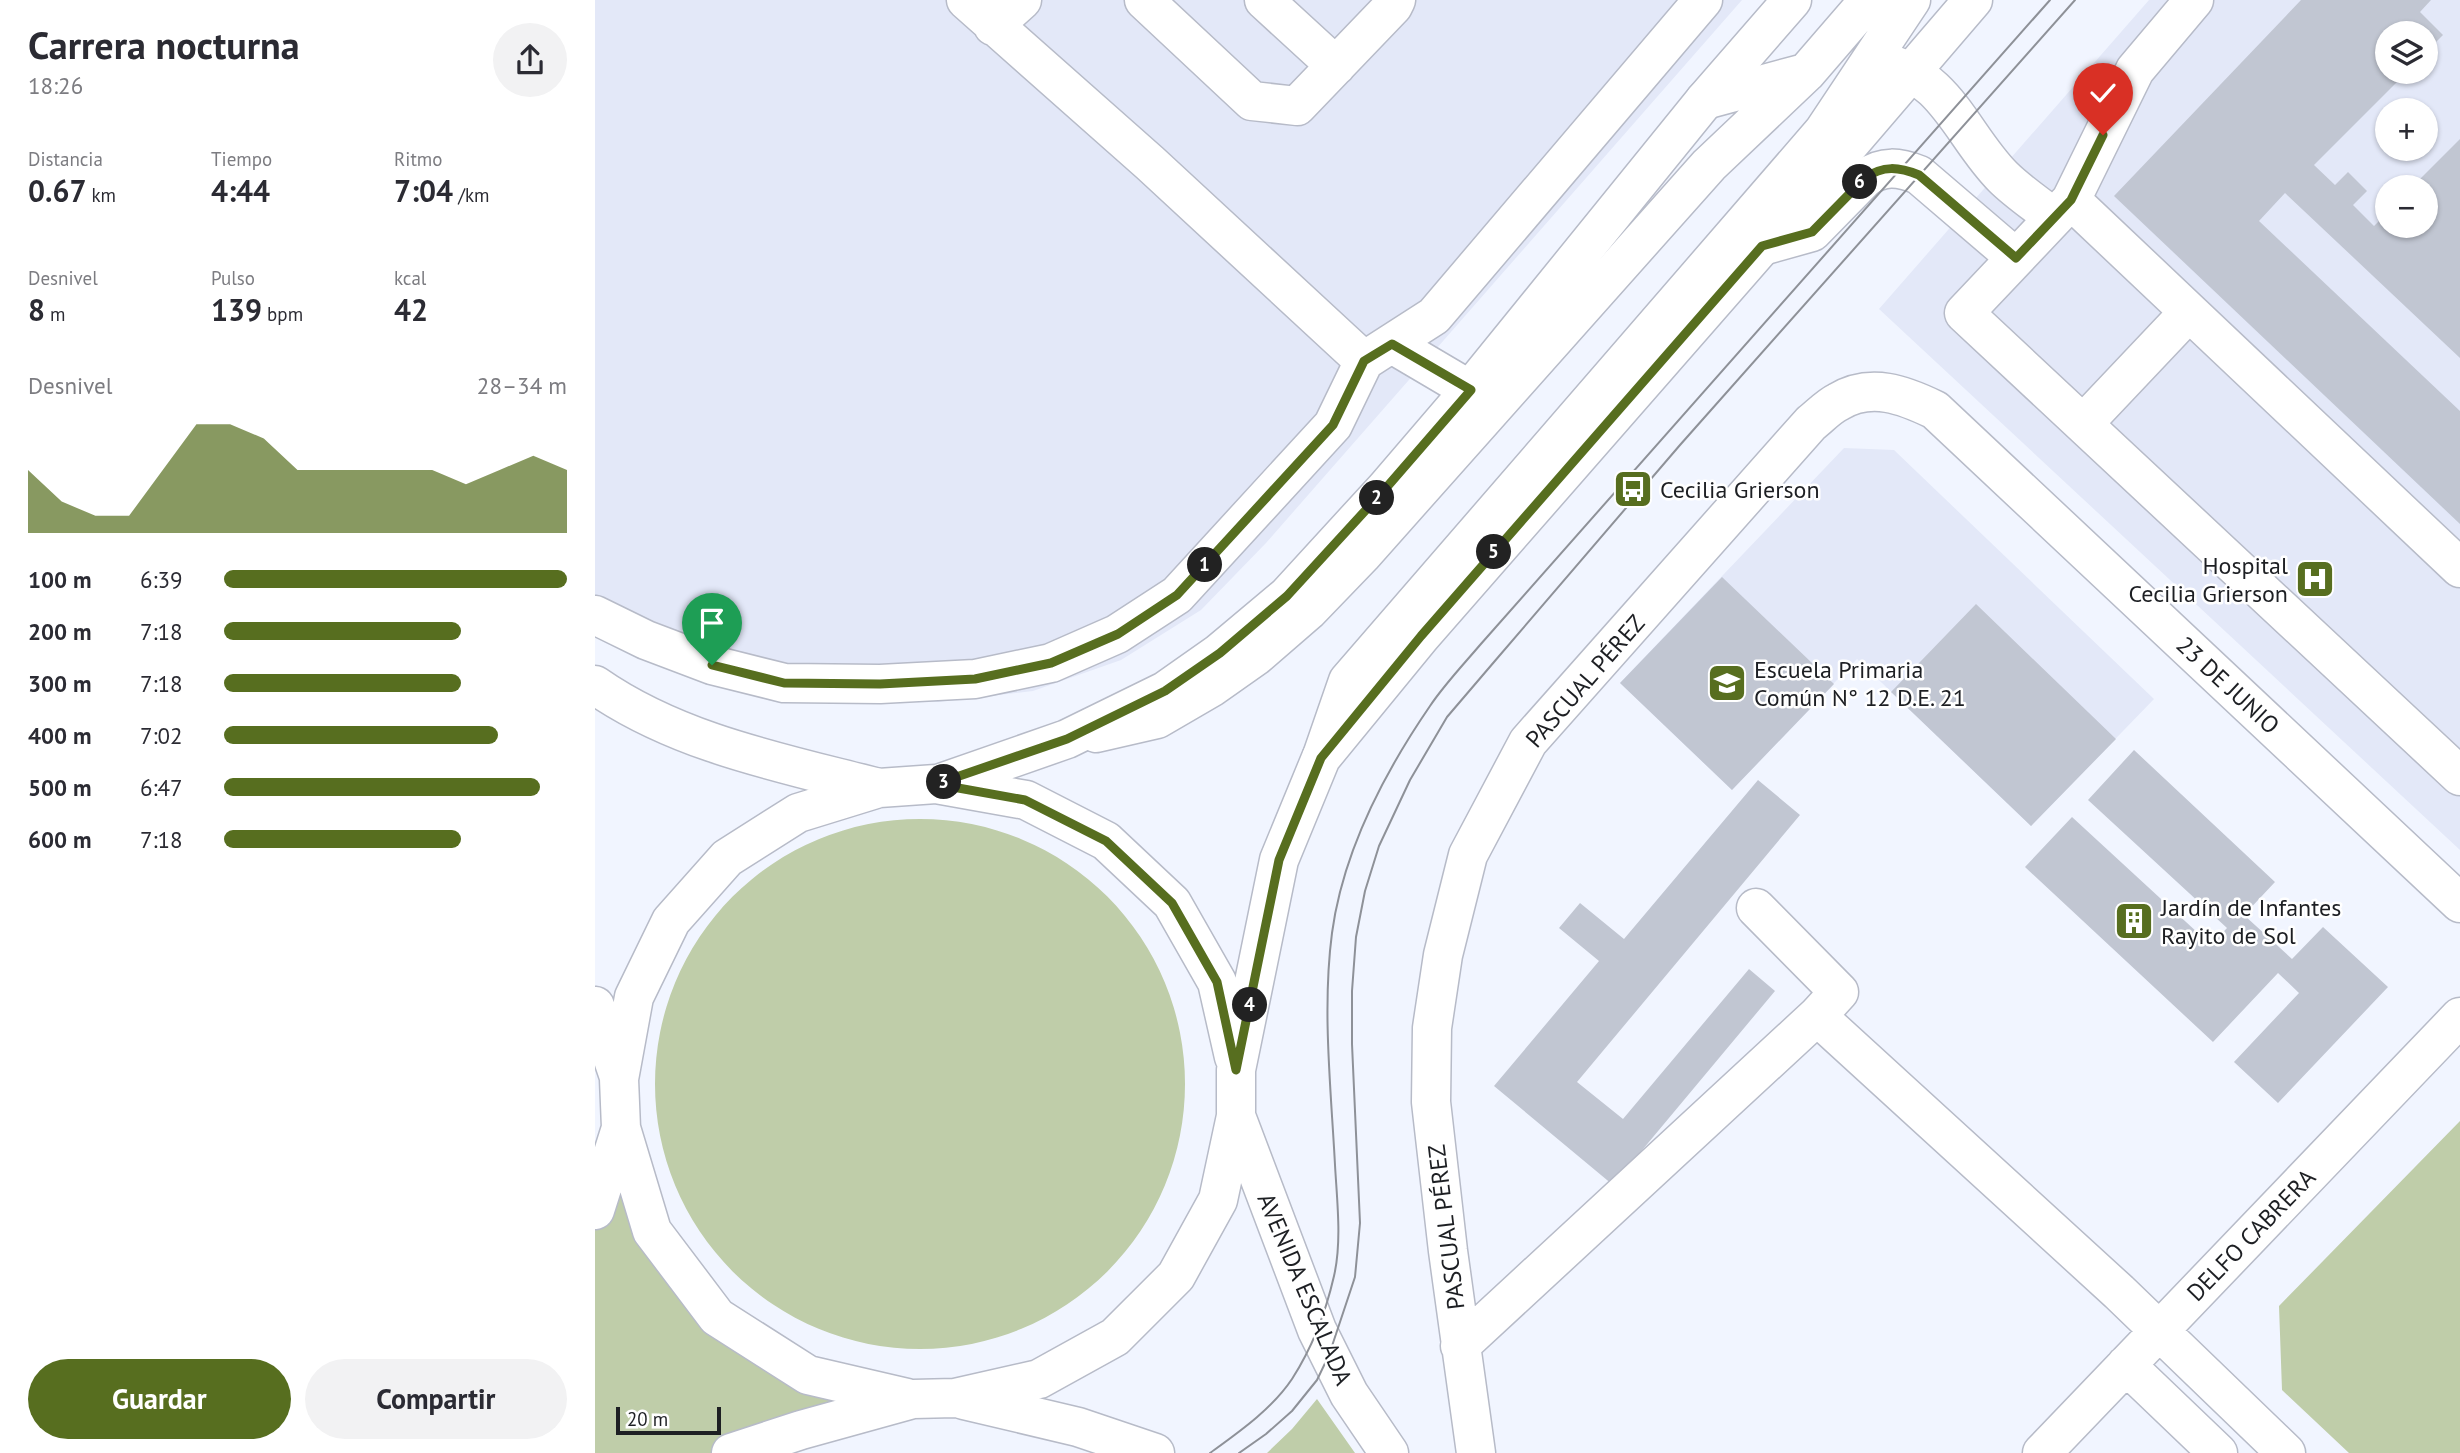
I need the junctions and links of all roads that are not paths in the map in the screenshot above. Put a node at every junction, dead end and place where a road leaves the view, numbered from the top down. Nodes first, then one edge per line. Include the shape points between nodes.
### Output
1 (1022, 0) edge
2 (1144, 0) edge
3 (1263, 0) edge
4 (1396, 0) edge
5 (1703, 0) edge
6 (1792, 0) edge
7 (1870, 0) edge
8 (1911, 0) edge
9 (1973, 0) edge
10 (2194, 0) edge
11 (980, 13) edge
12 (1870, 60) junction
13 (1336, 66) junction
14 (1910, 72) junction
15 (1806, 73) junction
16 (1705, 100) junction
17 (2062, 209) junction
18 (1762, 246) junction
19 (2016, 258) junction
20 (2189, 312) junction
21 (1378, 352) junction
22 (1471, 390) junction
23 (1935, 410) joint
24 (2083, 424) junction
25 (2460, 568) edge
26 (595, 615) edge
27 (595, 685) edge
28 (1067, 739) junction
29 (1321, 758) junction
30 (2460, 776) edge
31 (936, 784) junction
32 (879, 788) junction
33 (2460, 903) edge
34 (1756, 908) dead end
35 (595, 1006) edge
36 (1817, 1016) junction
37 (2460, 1017) edge
38 (1236, 1070) junction
39 (619, 1079) junction
40 (1236, 1116) junction
41 (621, 1128) junction
42 (595, 1210) edge
43 (2158, 1332) junction
44 (1460, 1346) junction
45 (2126, 1365) junction
46 (955, 1398) junction
47 (913, 1399) junction
48 (731, 1453) edge
49 (1155, 1453) edge
50 (1389, 1453) edge
51 (1476, 1453) edge
52 (2042, 1453) edge
53 (2218, 1453) edge
54 (2286, 1453) edge

1 - 11 main road
2 - 13 main road via 1252,101 1297,106
3 - 13 main road
4 - 13 main road
5 - 21 main road via 1434,316
6 - 16 main road
7 - 15 main road
8 - 12 main road
9 - 14 main road
10 - 17 main road via 2135,70
11 - 21 main road via 1150,163
12 - 14 main road
12 - 15 main road
12 - 29 main road via 1823,132 1348,681
14 - 17 main road via 1954,109 2003,177
14 - 18 main road
15 - 16 main road
15 - 28 main road via 1709,165 1308,611 1256,656 1157,719
16 - 22 main road
17 - 19 main road
17 - 20 main road
18 - 19 main road via 1812,232 1865,178 1881,169 1902,168 1919,175
18 - 29 main road via 1421,636
19 - 24 main road via 1964,313
20 - 24 main road
20 - 25 main road
21 - 22 main road
21 - 26 main road via 1333,425 1177,595 1118,634 1051,663 975,679 784,683 712,665
22 - 28 main road via 1287,596 1220,653 1165,691
23 - 33 main road, 23 DE JUNIO
23 - 44 main road, PASCUAL PÉREZ via 1901,394 1867,392 1838,401 1811,423 1528,742 1468,855 1443,955 1432,1028 1431,1102
24 - 30 main road
27 - 32 main road via 618,701 717,745
28 - 31 main road
29 - 38 main road via 1279,860
31 - 32 main road
31 - 38 main road via 1025,800 1106,841 1144,876 1172,903 1217,982
32 - 39 main road via 798,813 727,858 671,921 634,997
34 - 36 main road via 1839,992
35 - 39 main road
36 - 43 main road
36 - 44 main road
37 - 43 main road, DELFO CABRERA
38 - 40 main road
39 - 41 main road
40 - 46 main road via 1217,1200 1176,1276 1115,1337 1050,1373
40 - 50 main road, AVENIDA ESCALADA via 1317,1330 1349,1394
41 - 42 main road
41 - 47 main road via 652,1231 717,1317 807,1376
43 - 45 main road, DELFO CABRERA
43 - 54 main road
44 - 51 main road, PASCUAL PÉREZ
45 - 52 main road, DELFO CABRERA
45 - 53 main road
46 - 47 main road
46 - 49 main road via 1078,1427
47 - 48 main road

